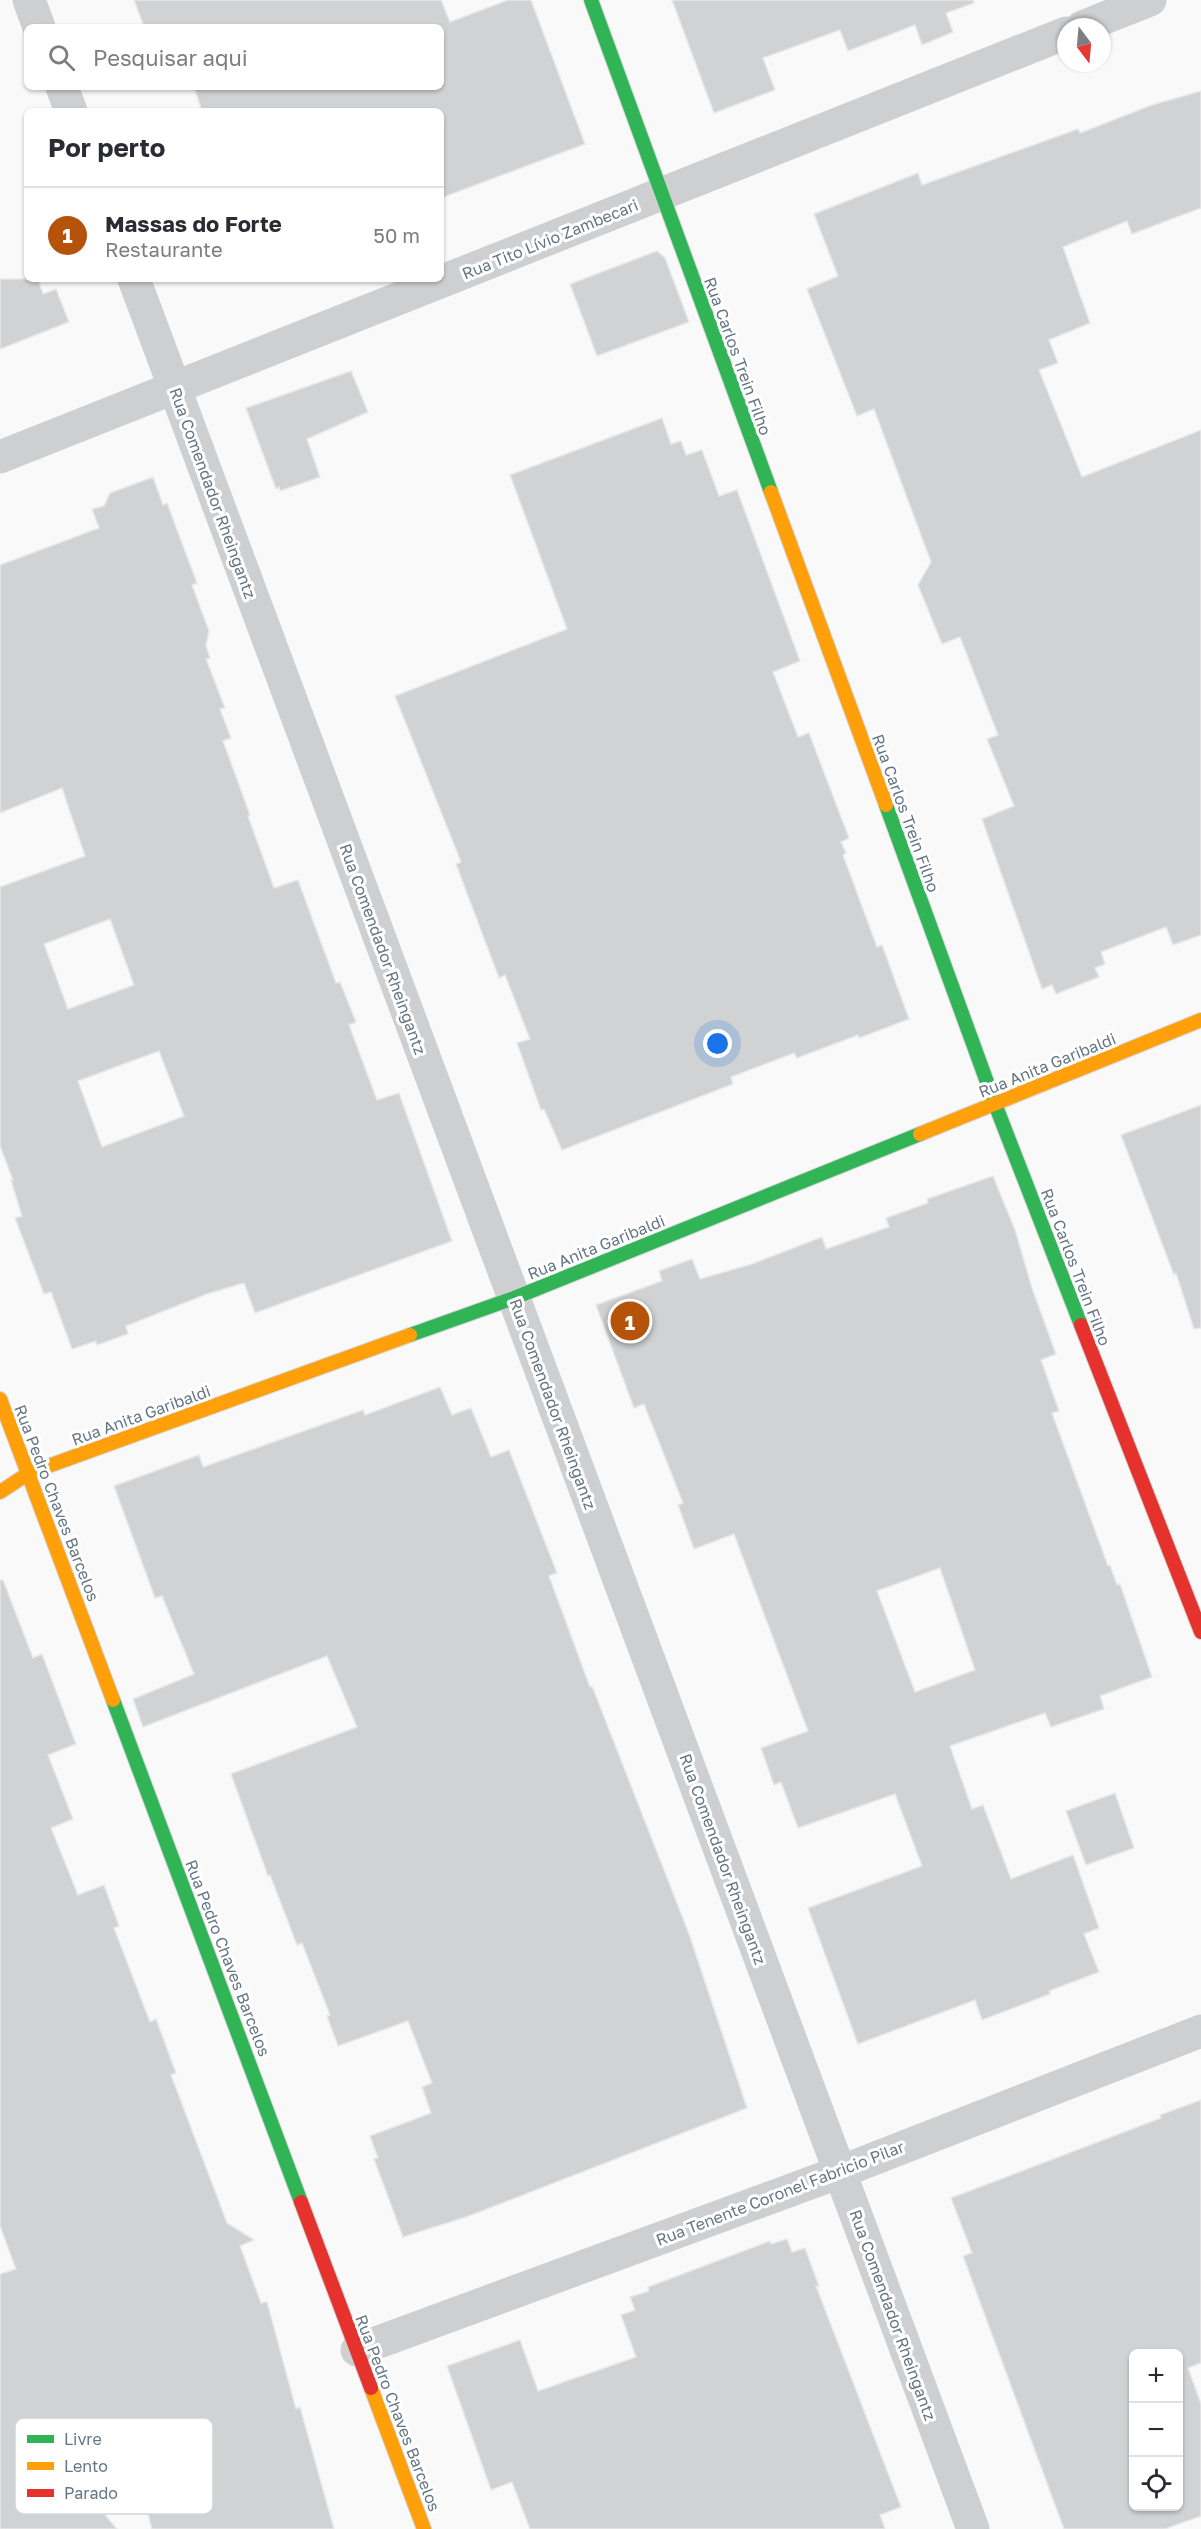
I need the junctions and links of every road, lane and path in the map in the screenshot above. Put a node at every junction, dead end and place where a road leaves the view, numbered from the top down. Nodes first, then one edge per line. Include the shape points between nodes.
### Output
1 (29, 0) edge
2 (591, 0) edge
3 (1150, 0) edge
4 (1105, 18) edge
5 (38, 24) edge
6 (1057, 37) edge
7 (63, 90) edge
8 (70, 108) edge
9 (661, 194) junction
10 (444, 281) edge
11 (135, 282) edge
12 (442, 282) edge
13 (175, 389) junction
14 (0, 458) edge
15 (1201, 1020) edge
16 (994, 1104) junction
17 (514, 1298) junction
18 (0, 1399) edge
19 (28, 1473) junction
20 (0, 1492) edge
21 (1201, 1632) edge
22 (1201, 2031) edge
23 (840, 2172) junction
24 (357, 2350) junction
25 (424, 2529) edge
26 (973, 2529) edge

1 - 5 street
2 - 9 street, Rua Carlos Trein Filho
3 - 4 street
6 - 9 street, Rua Tito Lívio Zambecari
7 - 8 street
9 - 10 street, Rua Tito Lívio Zambecari
9 - 16 street, Rua Carlos Trein Filho
11 - 13 street, Rua Comendador Rheingantz
12 - 13 street, Rua Tito Lívio Zambecari
13 - 14 street, Rua Tito Lívio Zambecari
13 - 17 street, Rua Comendador Rheingantz
15 - 16 street, Rua Anita Garibaldi
16 - 17 street, Rua Anita Garibaldi
16 - 21 street, Rua Carlos Trein Filho
17 - 19 street, Rua Anita Garibaldi
17 - 23 street, Rua Comendador Rheingantz
18 - 19 street, Rua Pedro Chaves Barcelos
19 - 20 street, Rua Anita Garibaldi
19 - 24 street, Rua Pedro Chaves Barcelos
22 - 23 street, Rua Tenente Coronel Fabricio Pilar
23 - 24 street, Rua Tenente Coronel Fabricio Pilar
23 - 26 street, Rua Comendador Rheingantz
24 - 25 street, Rua Pedro Chaves Barcelos

